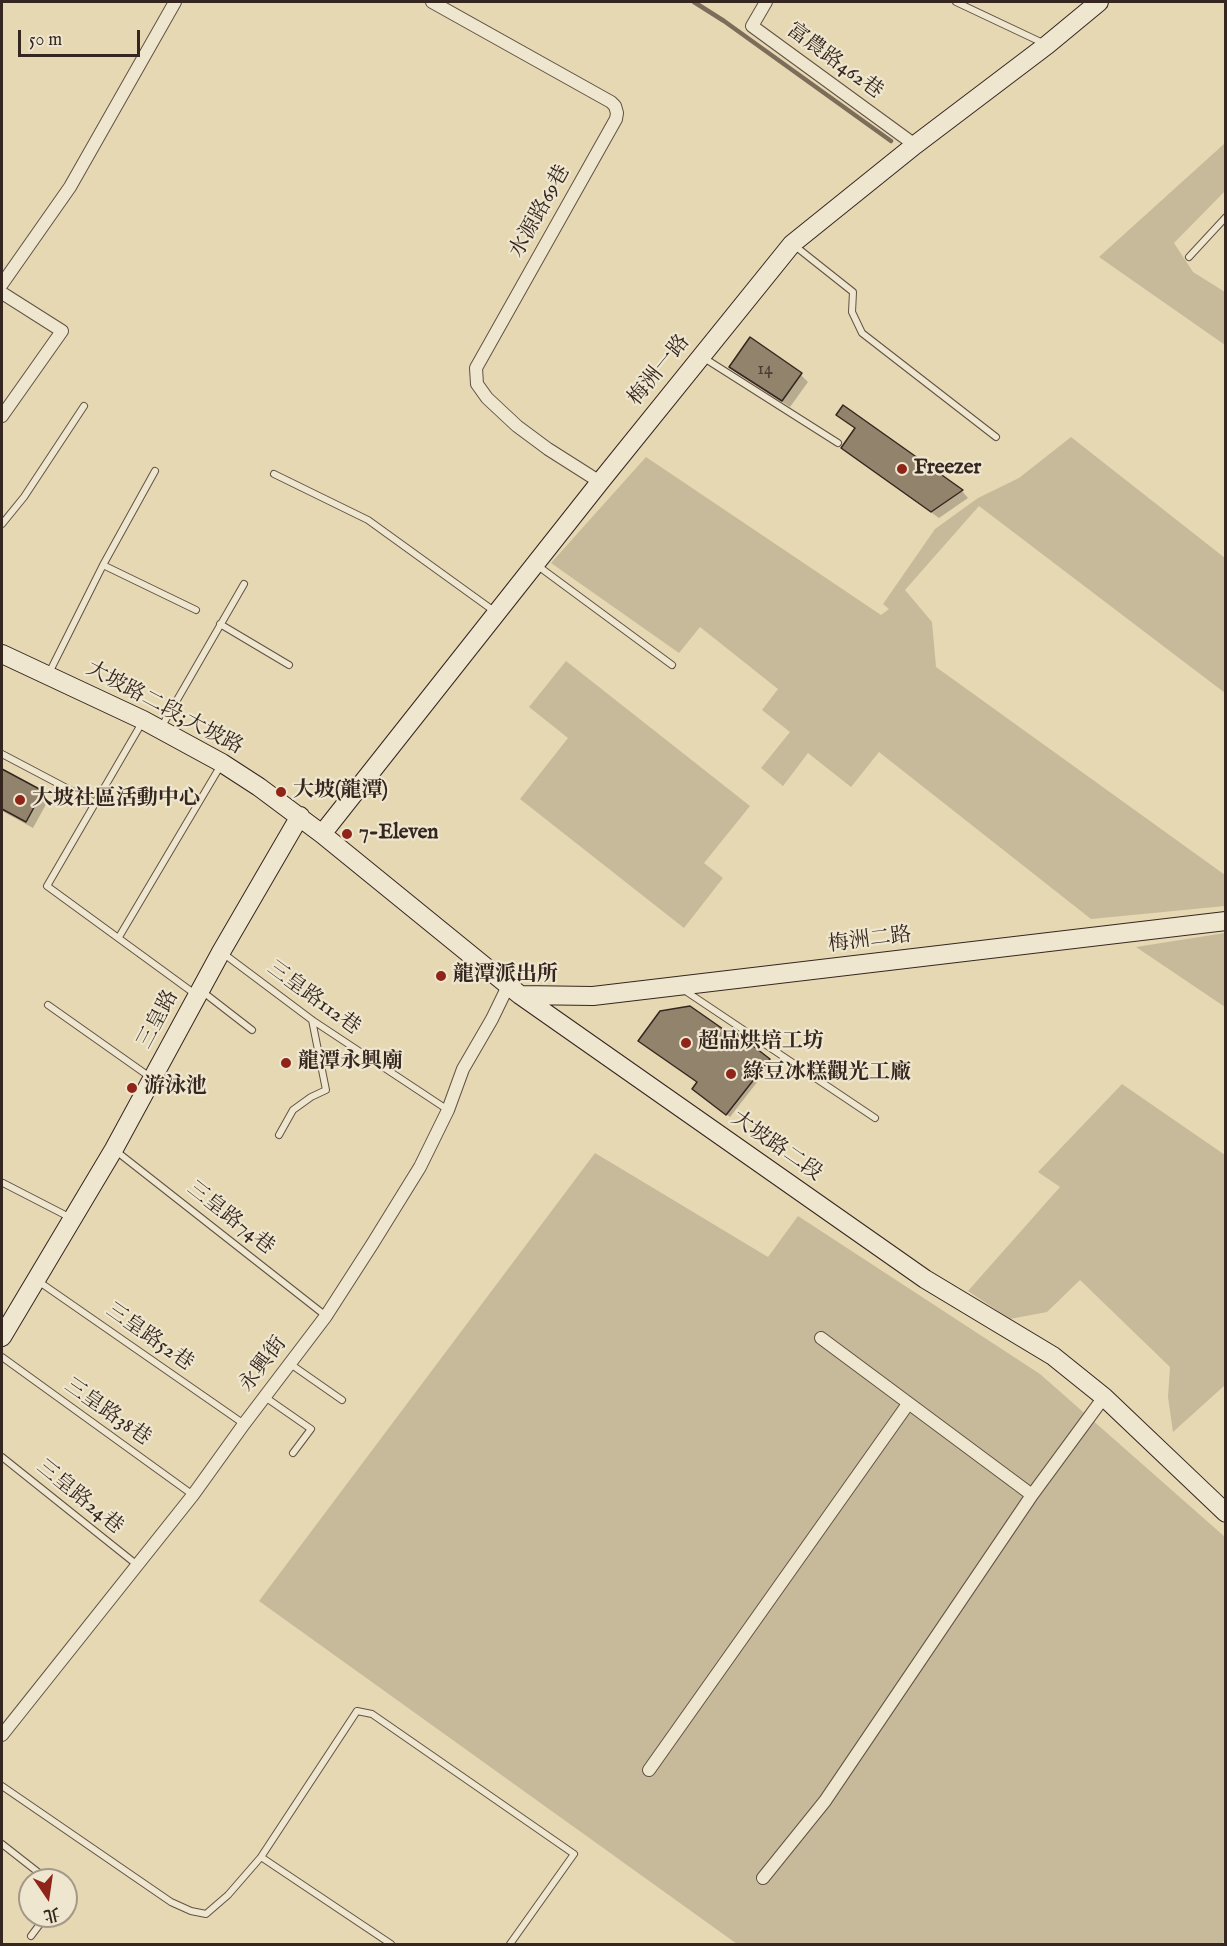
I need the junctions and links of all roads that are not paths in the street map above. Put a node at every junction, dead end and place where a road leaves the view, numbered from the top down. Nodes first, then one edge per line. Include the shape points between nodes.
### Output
1 (175, 2) edge
2 (432, 2) edge
3 (766, 2) edge
4 (956, 2) edge
5 (1099, 2) edge
6 (1047, 45) junction
7 (915, 145) junction
8 (1226, 217) edge
9 (792, 244) junction
10 (1189, 257) dead end
11 (2, 284) edge
12 (2, 292) edge
13 (701, 356) junction
14 (84, 406) dead end
15 (2, 416) edge
16 (996, 437) dead end
17 (838, 443) dead end
18 (155, 471) dead end
19 (274, 474) dead end
20 (600, 482) junction
21 (2, 524) edge
22 (535, 564) junction
23 (103, 565) junction
24 (244, 584) dead end
25 (196, 610) dead end
26 (496, 613) junction
27 (220, 624) junction
28 (2, 654) edge
29 (289, 665) dead end
30 (672, 665) dead end
31 (48, 675) junction
32 (143, 720) junction
33 (160, 729) junction
34 (2, 754) edge
35 (222, 763) junction
36 (95, 803) junction
37 (300, 816) junction
38 (322, 834) junction
39 (1226, 921) edge
40 (119, 937) junction
41 (221, 952) junction
42 (679, 987) junction
43 (514, 991) junction
44 (199, 993) junction
45 (48, 1005) dead end
46 (312, 1020) junction
47 (252, 1030) dead end
48 (153, 1079) junction
49 (448, 1110) junction
50 (875, 1118) dead end
51 (279, 1135) dead end
52 (114, 1149) junction
53 (3, 1183) dead end
54 (71, 1218) junction
55 (35, 1279) junction
56 (326, 1316) junction
57 (2, 1337) edge
58 (821, 1338) dead end
59 (2, 1357) edge
60 (290, 1363) junction
61 (264, 1397) junction
62 (1104, 1397) junction
63 (342, 1400) dead end
64 (908, 1404) junction
65 (244, 1424) junction
66 (293, 1453) dead end
67 (2, 1457) edge
68 (193, 1495) junction
69 (1032, 1495) junction
70 (1226, 1513) edge
71 (136, 1564) junction
72 (2, 1735) edge
73 (649, 1770) dead end
74 (2, 1786) edge
75 (2, 1844) edge
76 (261, 1857) junction
77 (33, 1868) edge
78 (763, 1878) dead end
79 (37, 1928) edge
80 (31, 1936) dead end
81 (391, 1944) edge
82 (510, 1944) edge

1 - 11 street via 70,187
2 - 20 street, 水源路69巷 via 615,106 616,119 476,368 477,384 517,426
3 - 7 street, 富農路462巷 via 752,26
4 - 6 lane
5 - 6 street, 梅洲一路
6 - 7 street, 梅洲一路
7 - 9 street, 梅洲一路
8 - 10 lane
9 - 13 street, 梅洲一路
9 - 16 lane via 853,292 852,312 862,333
12 - 15 street via 63,331
13 - 17 lane
13 - 20 street, 梅洲一路
14 - 21 lane
18 - 23 lane
19 - 26 lane via 368,520
20 - 22 street, 梅洲一路
22 - 26 street, 梅洲一路
22 - 30 lane
23 - 25 lane
23 - 31 lane
24 - 27 lane
26 - 38 street, 梅洲一路
27 - 29 lane
27 - 33 lane
28 - 31 street, 大坡路二段;大坡路
31 - 32 street, 大坡路二段;大坡路
32 - 33 street, 大坡路二段;大坡路
32 - 36 lane
33 - 35 street, 大坡路二段;大坡路
34 - 36 lane
35 - 37 street, 大坡路二段;大坡路
35 - 40 lane
36 - 40 lane via 47,886
37 - 38 street, 大坡路二段
37 - 41 street, 三皇路
38 - 43 street, 大坡路二段
39 - 42 street, 梅洲二路
40 - 44 lane
41 - 44 street, 三皇路
41 - 46 lane, 三皇路112巷
42 - 43 street, 梅洲二路 via 593,996
42 - 50 lane
43 - 49 street, 永興街 via 492,1019 463,1069
43 - 62 street, 大坡路二段 via 925,1279 1053,1356
44 - 47 lane
44 - 48 street, 三皇路
45 - 48 lane
46 - 49 lane, 三皇路112巷
46 - 51 lane via 326,1090 293,1110
48 - 52 street, 三皇路
49 - 56 street, 永興街 via 420,1167
52 - 54 street, 三皇路
52 - 56 lane, 三皇路74巷
53 - 54 lane
54 - 55 street, 三皇路
55 - 57 street, 三皇路
55 - 65 lane, 三皇路52巷
56 - 60 street, 永興街
58 - 64 street
59 - 68 lane, 三皇路38巷
60 - 61 street, 永興街
60 - 63 lane
61 - 65 street, 永興街
61 - 66 lane via 311,1429
62 - 69 street
62 - 70 street, 大坡路二段
64 - 69 street
64 - 73 street
65 - 68 street, 永興街
67 - 71 lane, 三皇路24巷
68 - 71 street, 永興街
69 - 78 street via 825,1801
71 - 72 street, 永興街
74 - 76 lane via 171,1902 191,1911 206,1914
75 - 77 lane
76 - 81 lane
76 - 82 lane via 357,1711 372,1714 574,1854
79 - 80 lane

